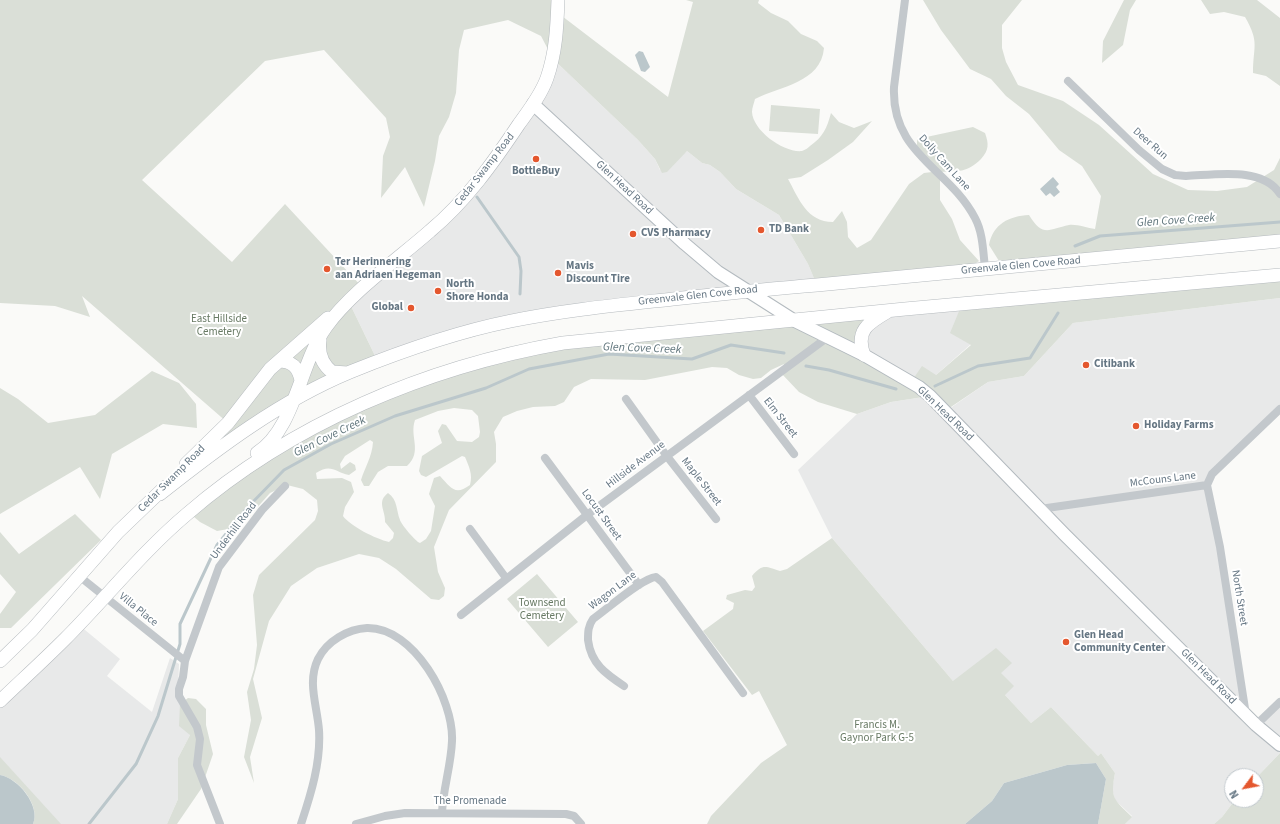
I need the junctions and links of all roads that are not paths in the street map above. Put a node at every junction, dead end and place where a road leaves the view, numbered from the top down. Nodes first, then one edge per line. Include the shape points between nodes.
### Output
1 (558, 0) edge
2 (905, 0) edge
3 (1068, 82) dead end
4 (533, 104) junction
5 (1280, 194) edge
6 (1280, 241) edge
7 (985, 268) junction
8 (1280, 275) edge
9 (746, 290) junction
10 (348, 302) junction
11 (888, 310) junction
12 (795, 321) junction
13 (322, 334) junction
14 (828, 337) junction
15 (864, 355) junction
16 (279, 361) junction
17 (349, 373) junction
18 (302, 380) junction
19 (749, 396) junction
20 (626, 399) dead end
21 (294, 401) junction
22 (1280, 409) edge
23 (794, 454) dead end
24 (666, 455) junction
25 (546, 458) dead end
26 (234, 477) junction
27 (1207, 485) junction
28 (285, 486) dead end
29 (160, 494) junction
30 (1040, 509) junction
31 (587, 515) junction
32 (716, 519) dead end
33 (470, 529) dead end
34 (79, 576) junction
35 (506, 578) junction
36 (639, 586) junction
37 (104, 596) junction
38 (461, 616) dead end
39 (183, 660) junction
40 (0, 662) edge
41 (624, 686) dead end
42 (743, 692) dead end
43 (0, 701) edge
44 (1280, 702) edge
45 (1246, 715) junction
46 (1256, 725) junction
47 (1280, 745) edge
48 (442, 813) junction
49 (220, 824) edge
50 (301, 824) edge
51 (356, 824) edge
52 (581, 824) edge

1 - 4 main road, Cedar Swamp Road via 553,60 547,79
2 - 7 street, Dolly Cam Lane via 893,98 897,117 904,134 917,152 976,218
3 - 5 street, Deer Run via 1162,169 1175,175 1186,176 1254,176 1270,183
4 - 9 main road, Glen Head Road via 691,250
4 - 10 main road, Cedar Swamp Road via 464,199
6 - 7 main road, Greenvale Glen Cove Road
7 - 9 main road, Greenvale Glen Cove Road via 817,286
8 - 11 main road
9 - 12 main road, Glen Head Road
9 - 17 main road, Greenvale Glen Cove Road via 576,309 511,321 441,340
10 - 13 main road, Cedar Swamp Road via 329,322
10 - 16 main road, Cedar Swamp Road via 314,328
11 - 12 main road
11 - 15 main road via 865,328 861,340
12 - 14 main road, Glen Head Road
12 - 26 main road via 563,343 483,361 430,376 335,418 279,447
13 - 17 main road via 319,351 324,364 332,372
13 - 18 main road, Cedar Swamp Road
14 - 15 main road, Glen Head Road
14 - 19 street, Hillside Avenue
15 - 30 main road, Glen Head Road via 930,396
16 - 18 main road via 294,364
16 - 29 main road, Cedar Swamp Road via 248,395 228,423
17 - 21 main road, Greenvale Glen Cove Road
18 - 21 main road, Cedar Swamp Road
19 - 23 street, Elm Street
19 - 24 street, Hillside Avenue
20 - 24 street, Maple Street
21 - 26 main road, Cedar Swamp Road via 271,440 242,463
21 - 29 main road, Greenvale Glen Cove Road via 224,444
22 - 27 street, McCouns Lane via 1212,474
24 - 31 street, Hillside Avenue
24 - 32 street, Maple Street
25 - 31 street, Locust Street
26 - 37 main road via 154,544
27 - 30 street, McCouns Lane
27 - 45 street, North Street via 1220,547
28 - 39 street, Underhill Road via 262,510 219,567
29 - 34 main road, Cedar Swamp Road via 118,532
30 - 45 main road, Glen Head Road
31 - 35 street, Hillside Avenue
31 - 36 street, Locust Street
33 - 35 street
34 - 37 street, Villa Place
34 - 40 main road, Cedar Swamp Road
35 - 38 street, Hillside Avenue
36 - 41 street, Wagon Lane via 593,619 588,635 594,662
36 - 42 street, Wagon Lane via 652,577 659,579
37 - 39 street, Villa Place
37 - 43 main road via 65,639
39 - 49 street, Underhill Road via 179,696 197,726 200,739 197,765
44 - 46 street
45 - 46 main road, Glen Head Road
46 - 47 main road, Glen Head Road
48 - 50 street via 452,740 450,714 443,696 427,668 401,639 383,630 360,628 347,632 330,643 314,669 313,690 319,730 318,753 311,794
48 - 51 street, The Promenade via 385,816
48 - 52 street, The Promenade via 566,814 574,816

